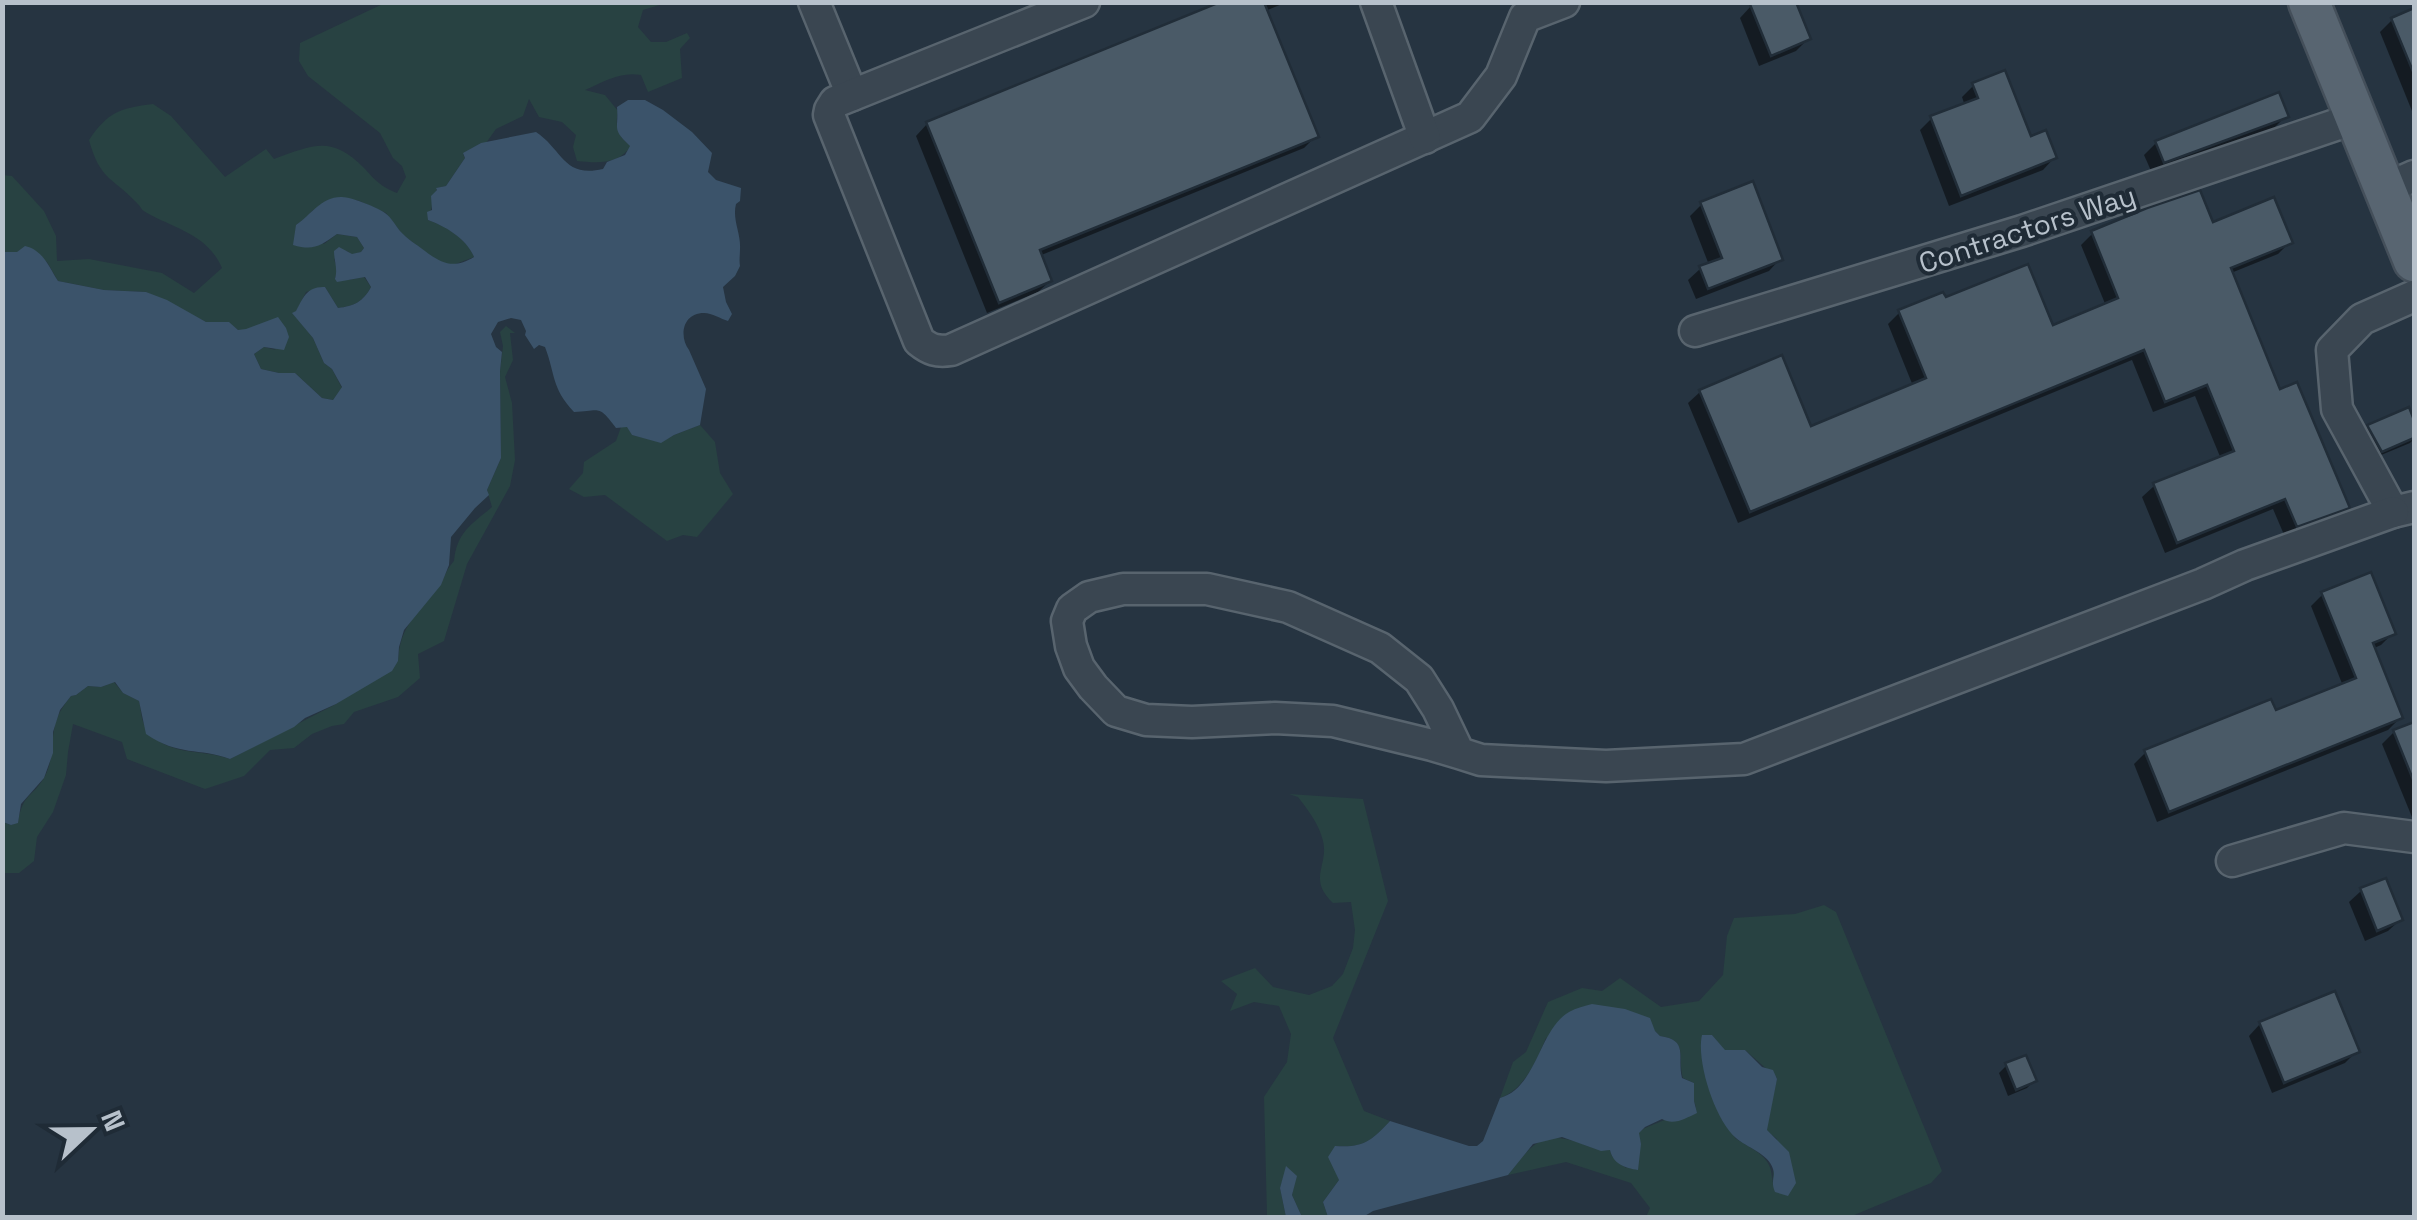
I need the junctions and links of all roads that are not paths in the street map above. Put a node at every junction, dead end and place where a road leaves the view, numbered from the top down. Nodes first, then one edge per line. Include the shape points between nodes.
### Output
1 (814, 2) edge
2 (1084, 2) edge
3 (1376, 2) edge
4 (1564, 2) edge
5 (2309, 2) edge
6 (852, 95) junction
7 (2356, 118) junction
8 (1425, 138) junction
9 (2400, 183) edge
10 (2414, 261) edge
11 (2414, 296) edge
12 (1695, 331) dead end
13 (2404, 509) edge
14 (1459, 754) junction
15 (2414, 838) edge
16 (2232, 861) dead end

1 - 6 street
2 - 6 street
3 - 8 street
4 - 8 street via 1525,17 1501,76 1470,118
5 - 7 main road
6 - 8 street via 835,102 829,116 919,341 939,352
7 - 9 main road
7 - 12 street, Contractors Way via 2022,231
9 - 10 main road
11 - 13 street via 2362,319 2332,350 2337,409
13 - 14 street via 1744,759 1606,766
14 - 14 street via 1333,721 1146,720 1116,711 1079,668 1067,621 1089,597 1123,589 1207,589 1288,607 1380,648 1418,679
15 - 16 street via 2344,828

